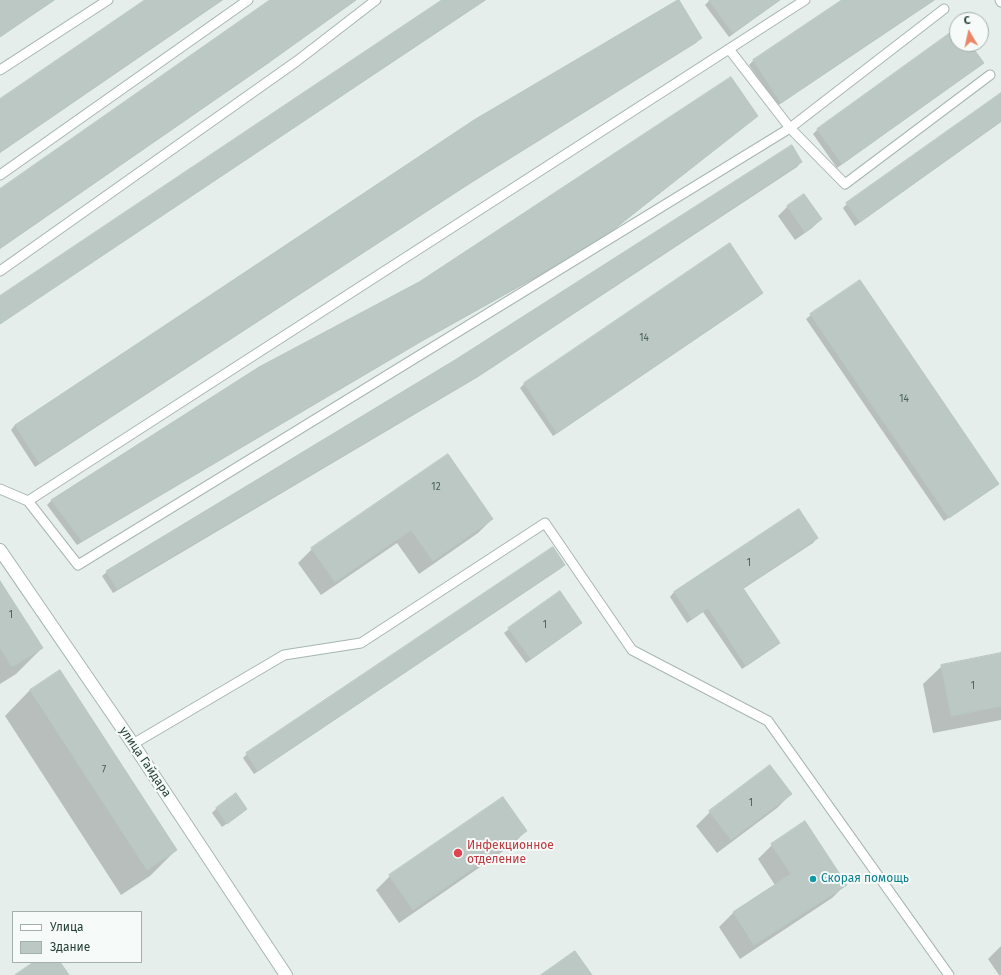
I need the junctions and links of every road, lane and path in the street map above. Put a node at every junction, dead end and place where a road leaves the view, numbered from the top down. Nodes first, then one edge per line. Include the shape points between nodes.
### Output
1 (108, 0) edge
2 (248, 0) edge
3 (376, 0) edge
4 (805, 0) edge
5 (944, 9) dead end
6 (729, 49) junction
7 (0, 70) edge
8 (990, 75) dead end
9 (790, 128) junction
10 (0, 175) edge
11 (0, 271) edge
12 (0, 489) edge
13 (28, 501) junction
14 (0, 550) edge
15 (133, 744) junction
16 (286, 975) edge
17 (948, 975) edge

1 - 7 lane
2 - 10 lane
3 - 11 lane via 297,61
4 - 6 lane
5 - 9 lane
6 - 9 lane
6 - 13 lane
8 - 9 lane via 846,184
9 - 13 lane via 78,565
12 - 13 lane
14 - 15 street, улица Гайдара
15 - 16 street, улица Гайдара
15 - 17 lane via 284,656 361,643 545,523 632,650 768,721

